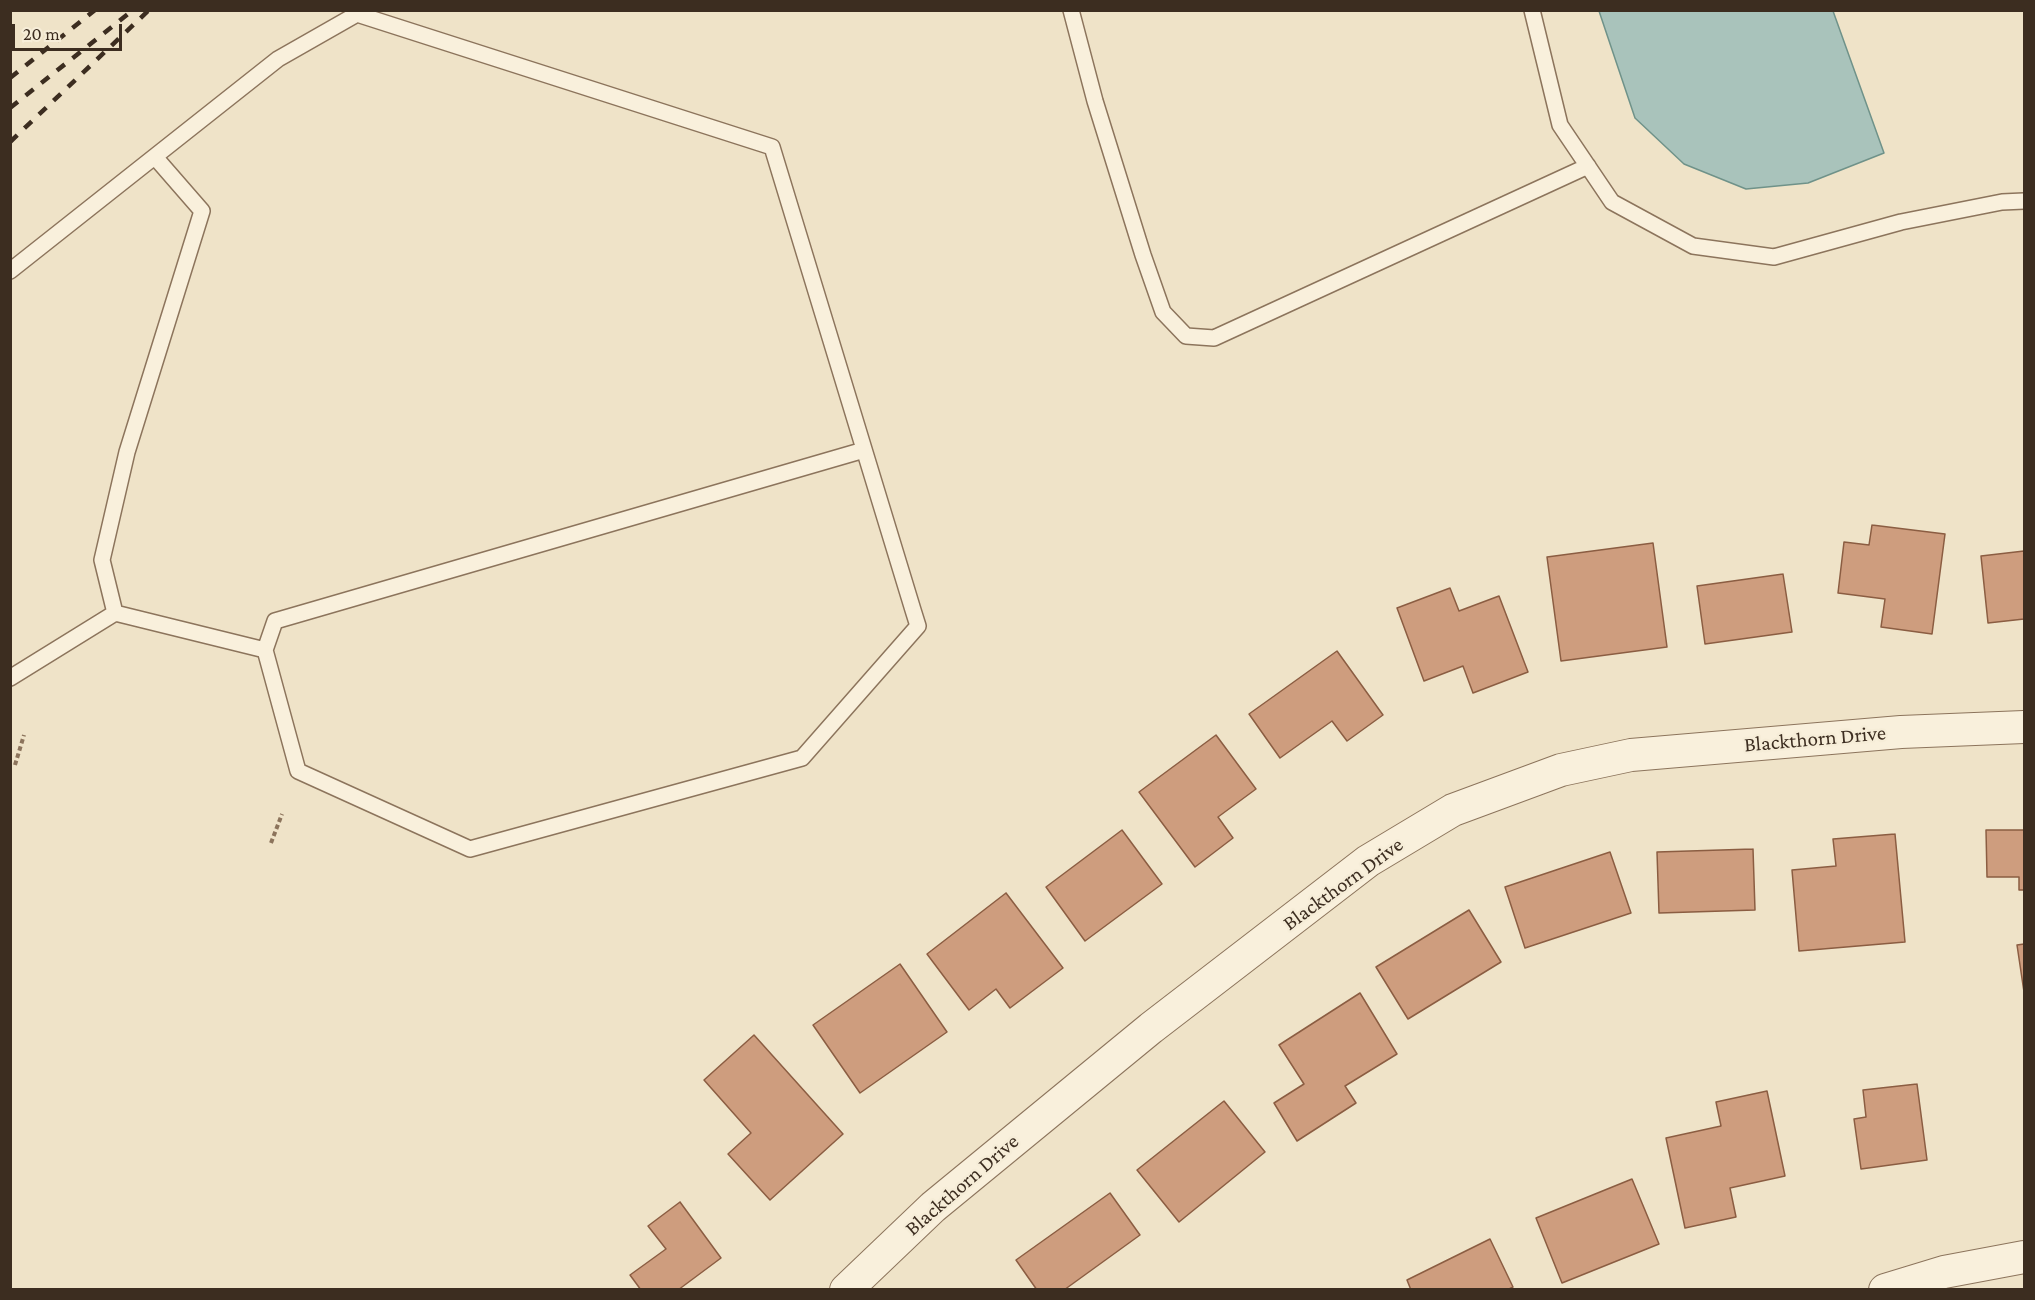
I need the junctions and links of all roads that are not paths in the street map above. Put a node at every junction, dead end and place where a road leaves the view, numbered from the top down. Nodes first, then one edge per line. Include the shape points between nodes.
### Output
1 (1071, 10) edge
2 (1532, 10) edge
3 (155, 157) junction
4 (1588, 166) junction
5 (2025, 201) edge
6 (10, 271) edge
7 (864, 450) junction
8 (115, 613) junction
9 (265, 650) junction
10 (10, 678) edge
11 (2025, 727) edge
12 (2025, 1257) edge
13 (846, 1290) edge
14 (1885, 1290) edge

1 - 4 lane via 1095,101 1163,312 1186,336 1214,338
2 - 4 lane via 1560,125
3 - 6 lane
3 - 7 lane via 278,59 357,14 772,147
3 - 8 lane via 202,211 127,452 102,560
4 - 5 lane via 1612,202 1693,246 1774,257 1901,222
7 - 9 lane via 274,621
7 - 9 lane via 918,626 802,758 470,849 298,771
8 - 9 lane
8 - 10 lane
11 - 13 street, Blackthorn Drive via 1901,732 1631,754 1561,770 1453,810 1368,861 1151,1028 933,1207
12 - 14 street via 1944,1272

